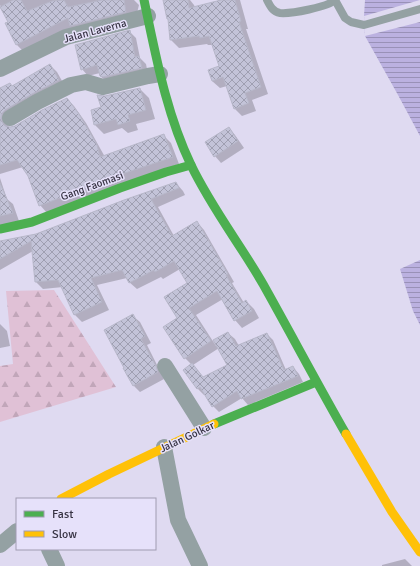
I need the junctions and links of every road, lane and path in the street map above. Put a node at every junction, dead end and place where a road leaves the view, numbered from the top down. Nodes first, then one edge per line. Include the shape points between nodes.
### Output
1 (144, 0) edge
2 (267, 0) edge
3 (335, 0) edge
4 (420, 8) edge
5 (148, 16) junction
6 (0, 69) edge
7 (160, 74) junction
8 (10, 118) dead end
9 (191, 166) junction
10 (0, 229) edge
11 (166, 366) dead end
12 (316, 382) junction
13 (204, 428) junction
14 (164, 447) junction
15 (63, 498) edge
16 (16, 532) edge
17 (0, 545) edge
18 (50, 550) edge
19 (420, 552) edge
20 (58, 566) edge
21 (200, 566) edge

1 - 5 main road
2 - 3 lane via 272,8 280,13 329,5
3 - 4 lane via 345,18 364,25
5 - 6 street, Jalan Laverna via 66,37
5 - 7 main road
7 - 8 street via 103,87 86,82 71,86
7 - 9 main road via 171,114
9 - 10 main road, Gang Faomasi via 120,188 32,222
9 - 12 main road via 262,283
11 - 13 street
12 - 13 main road, Jalan Golkar
12 - 19 main road via 392,512
13 - 14 main road, Jalan Golkar
14 - 15 main road, Jalan Golkar
14 - 21 street via 178,520
16 - 17 street
18 - 20 street

